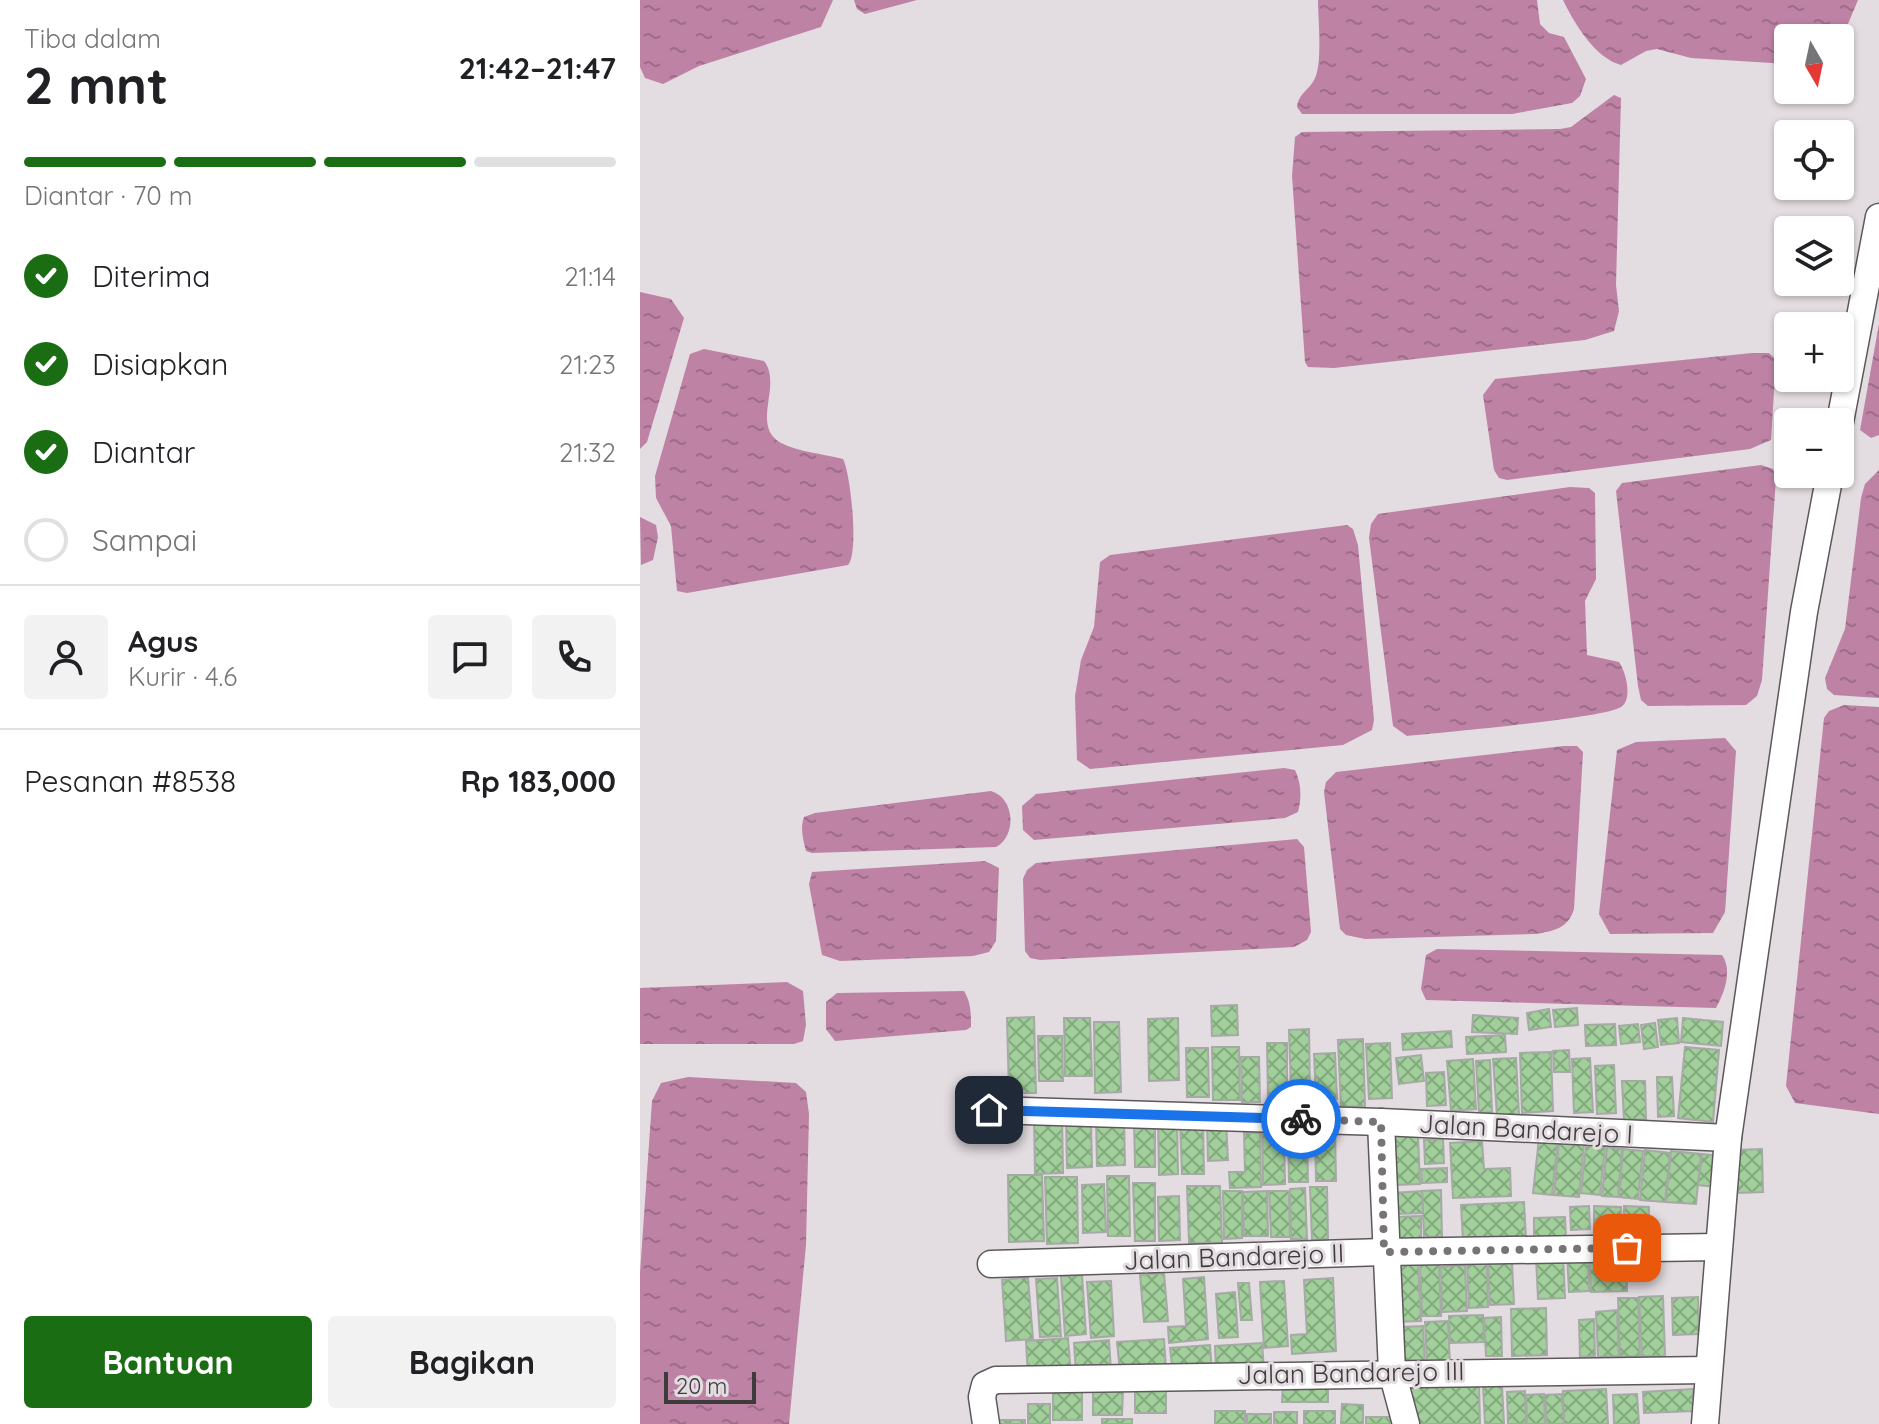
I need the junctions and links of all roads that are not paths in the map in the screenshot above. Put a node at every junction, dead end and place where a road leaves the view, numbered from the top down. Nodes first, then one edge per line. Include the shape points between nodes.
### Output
1 (1879, 217) edge
2 (1843, 408) edge
3 (1827, 488) edge
4 (989, 1110) dead end
5 (1381, 1122) junction
6 (1728, 1138) junction
7 (1718, 1247) junction
8 (1384, 1252) junction
9 (991, 1264) dead end
10 (1707, 1370) junction
11 (1392, 1372) junction
12 (986, 1424) edge
13 (1406, 1424) edge
14 (1705, 1424) edge

1 - 2 street
3 - 6 street via 1804,612
4 - 5 street, Jalan Bandarejo I
5 - 6 street, Jalan Bandarejo I
5 - 8 street
6 - 7 street
7 - 8 street, Jalan Bandarejo II
7 - 10 street
8 - 9 street, Jalan Bandarejo II
8 - 11 street
10 - 11 street, Jalan Bandarejo III
10 - 14 street
11 - 12 street, Jalan Bandarejo III via 996,1380 985,1385 982,1397
11 - 13 street

